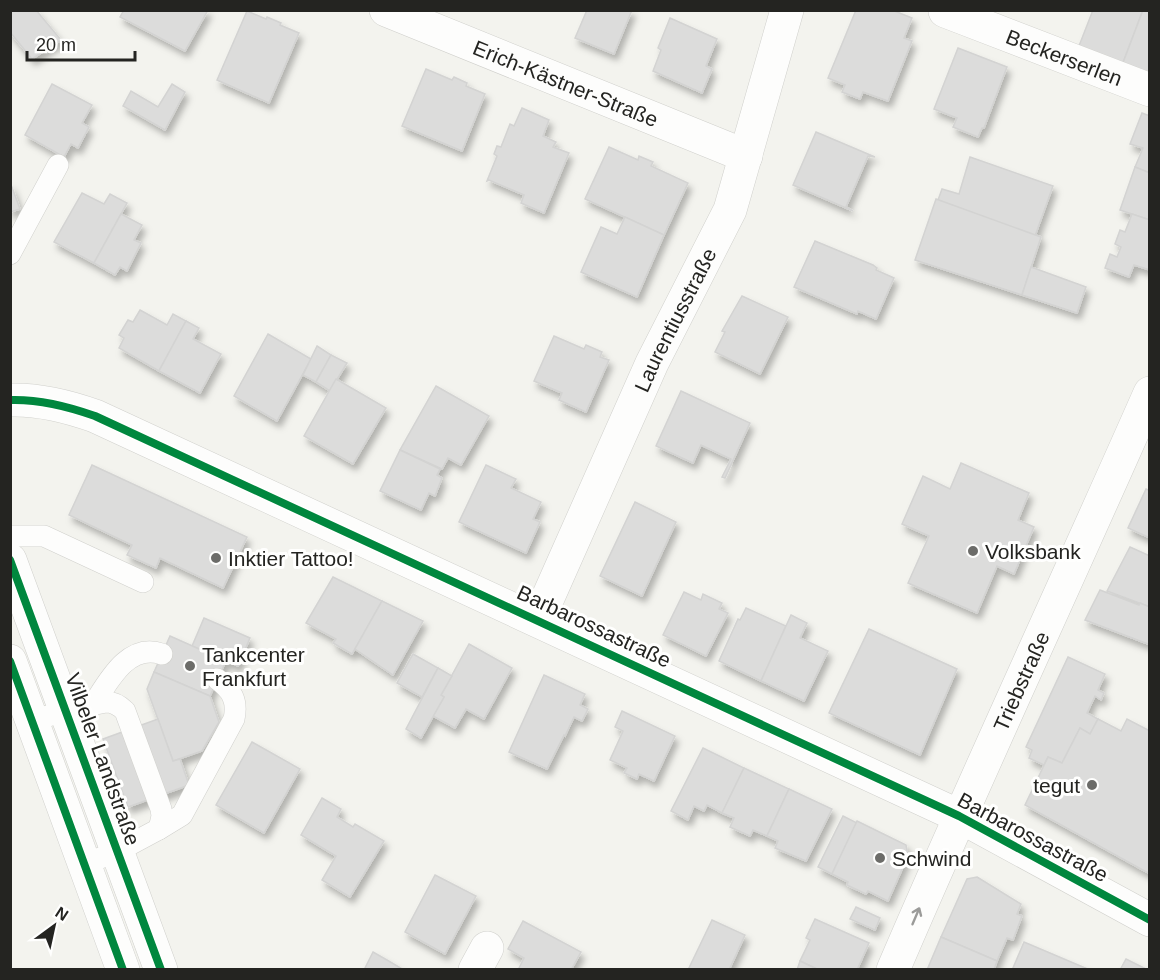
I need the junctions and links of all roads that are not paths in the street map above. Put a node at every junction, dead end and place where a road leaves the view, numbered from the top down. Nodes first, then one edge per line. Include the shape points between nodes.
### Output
1 (386, 10) edge
2 (787, 10) edge
3 (945, 10) edge
4 (1149, 90) edge
5 (746, 156) junction
6 (58, 165) dead end
7 (10, 254) edge
8 (1149, 393) edge
9 (10, 400) edge
10 (10, 536) edge
11 (10, 560) edge
12 (144, 582) dead end
13 (538, 620) junction
14 (162, 654) dead end
15 (10, 661) edge
16 (217, 679) dead end
17 (79, 708) junction
18 (33, 721) junction
19 (959, 816) junction
20 (159, 829) junction
21 (117, 850) junction
22 (85, 864) junction
23 (1149, 920) edge
24 (123, 969) edge
25 (161, 969) edge
26 (893, 969) edge

1 - 5 street, Erich-Kästner-Straße
2 - 5 street, Laurentiusstraße
3 - 4 street, Beckerserlen
5 - 13 street, Laurentiusstraße via 730,210 652,363
6 - 7 lane
8 - 19 street, Triebstraße
9 - 13 street, Barbarossastraße via 68,406 95,416
10 - 12 lane via 44,536
11 - 17 street, Vilbeler Landstraße
13 - 19 street, Barbarossastraße
14 - 17 lane via 146,652 128,659
15 - 18 street
16 - 20 lane via 235,698 234,719 182,814
17 - 18 lane
17 - 20 lane via 111,702 125,711 161,809
17 - 21 street, Vilbeler Landstraße
18 - 22 street
19 - 23 street, Barbarossastraße
26 -> 19 street, Triebstraße
20 - 21 lane
21 - 22 lane
21 - 25 street, Vilbeler Landstraße
22 - 24 street

